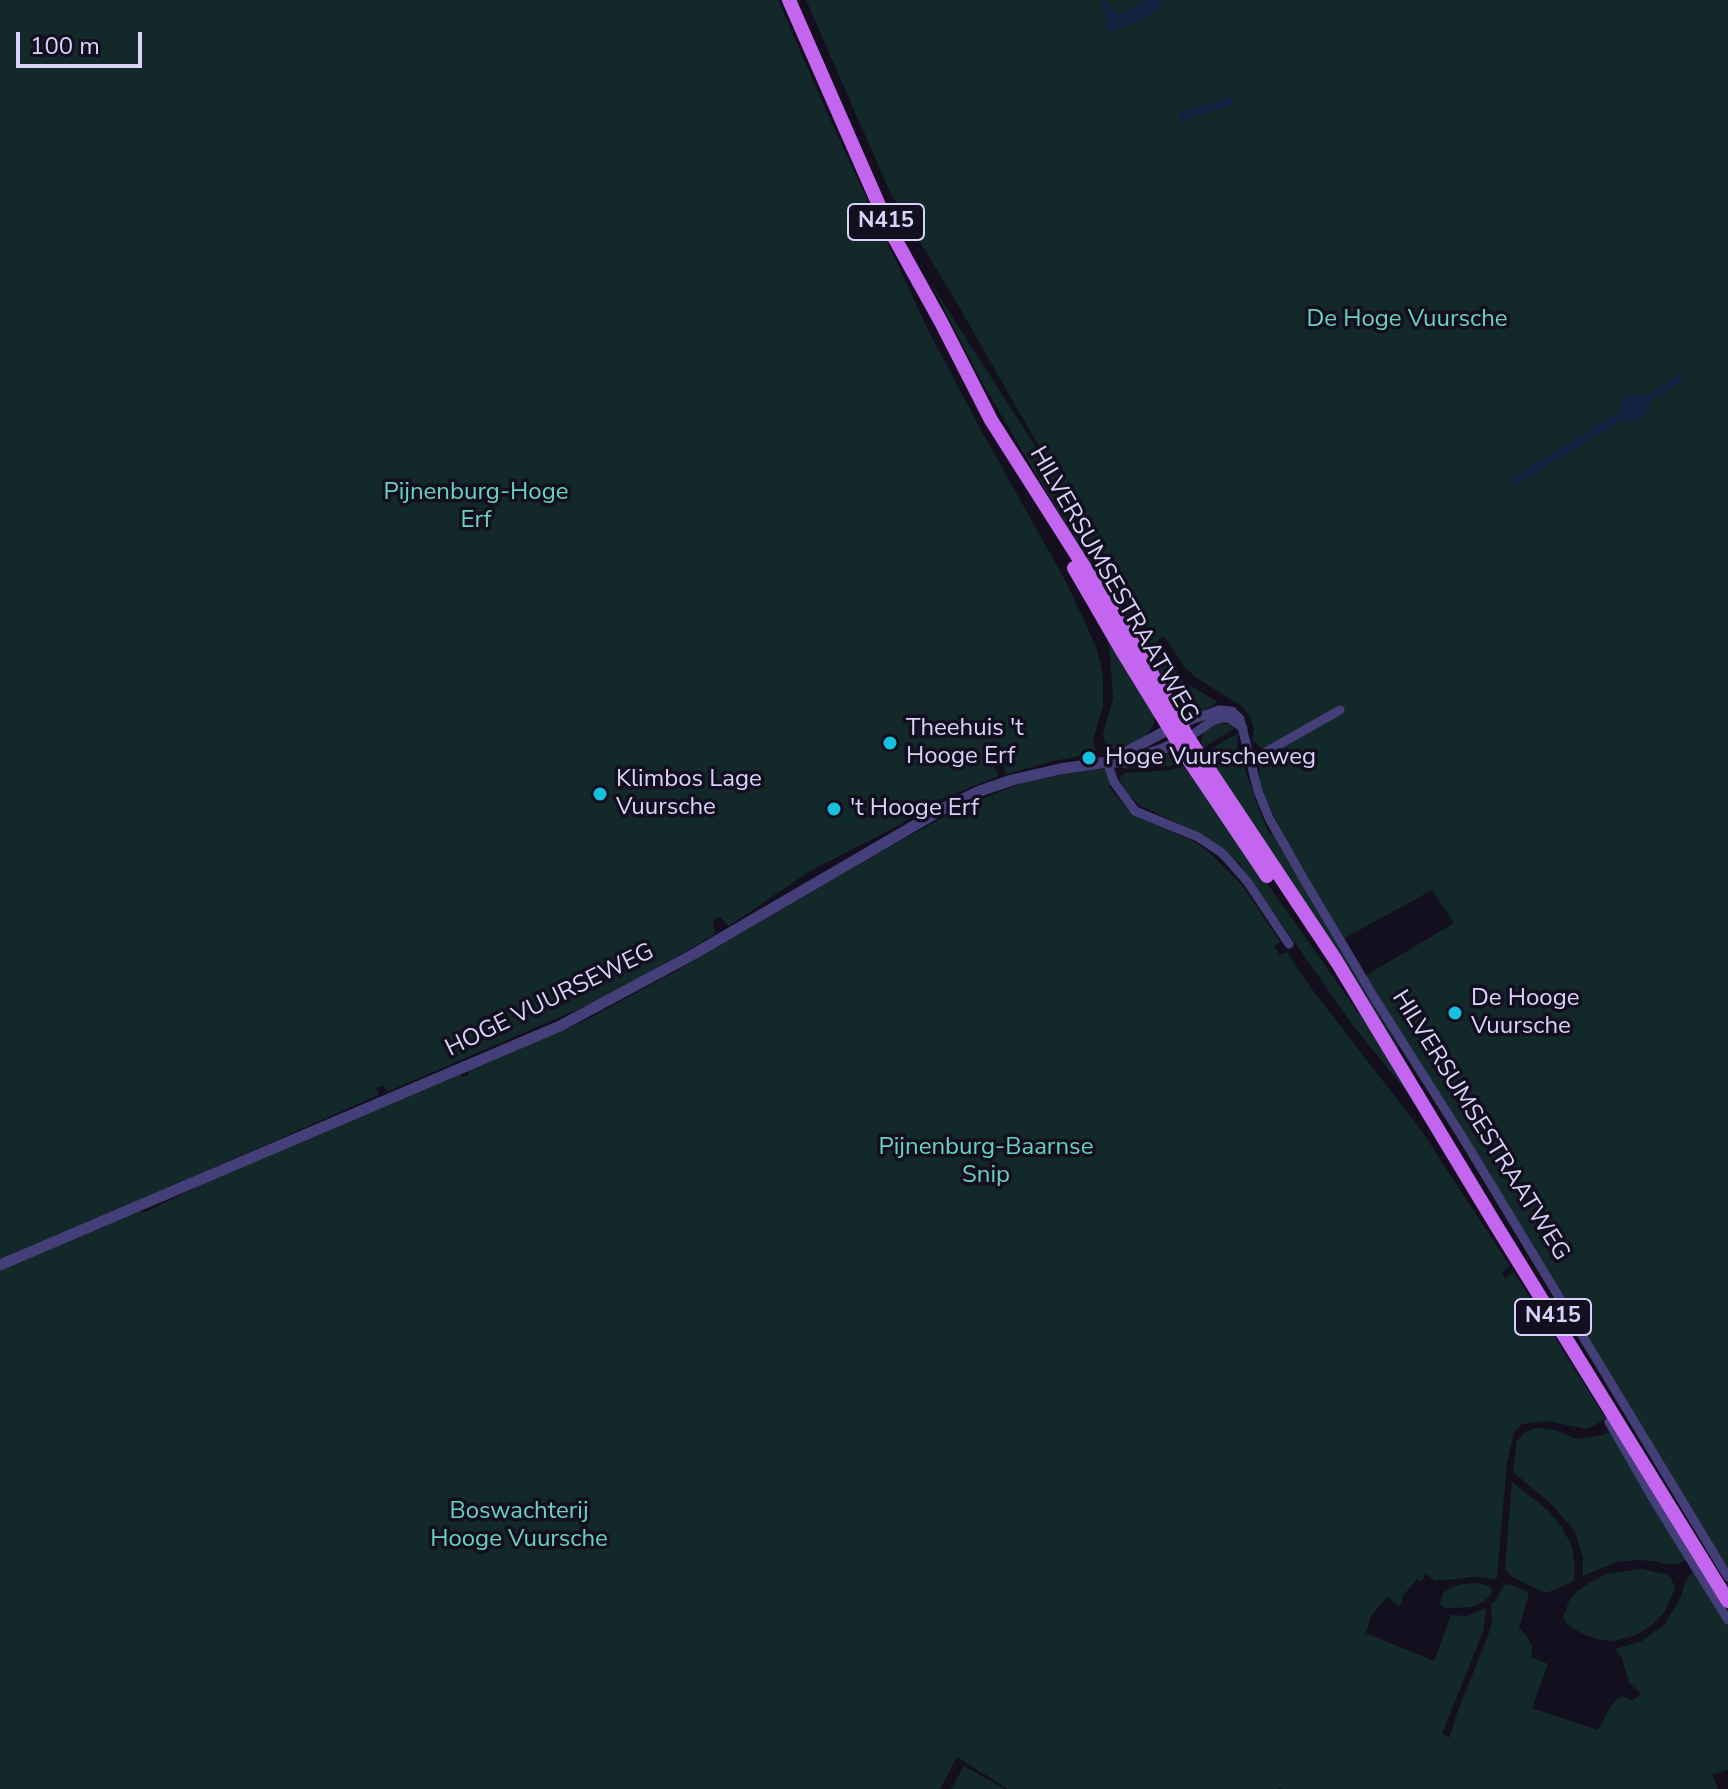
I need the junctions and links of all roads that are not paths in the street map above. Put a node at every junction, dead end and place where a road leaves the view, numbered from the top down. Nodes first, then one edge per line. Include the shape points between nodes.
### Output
1 (789, 0) edge
2 (1340, 710) dead end
3 (1175, 726) junction
4 (1243, 728) junction
5 (1183, 740) junction
6 (1250, 761) junction
7 (1107, 762) junction
8 (1289, 944) dead end
9 (0, 1265) edge
10 (1609, 1422) dead end
11 (1728, 1577) edge
12 (1728, 1601) edge
13 (1728, 1620) edge

1 - 3 main road, HILVERSUMSESTRAATWEG / N415 via 889,228 1099,613
2 - 6 street
3 - 4 street, HILVERSUMSESTRAATWEG via 1226,709 1237,714
3 - 5 main road, HILVERSUMSESTRAATWEG / N415
3 - 7 street, HOGE VUURSEWEG
4 - 5 street, HILVERSUMSESTRAATWEG via 1222,718
4 - 6 street, HILVERSUMSESTRAATWEG
5 - 7 street, HOGE VUURSEWEG via 1143,757
5 - 12 main road, HILVERSUMSESTRAATWEG / N415 via 1221,809 1379,1032
6 - 11 street, HILVERSUMSESTRAATWEG via 1269,818 1306,883
7 - 8 street via 1135,811 1222,853
7 - 9 street, HOGE VUURSEWEG via 980,791 560,1026
10 - 13 street

